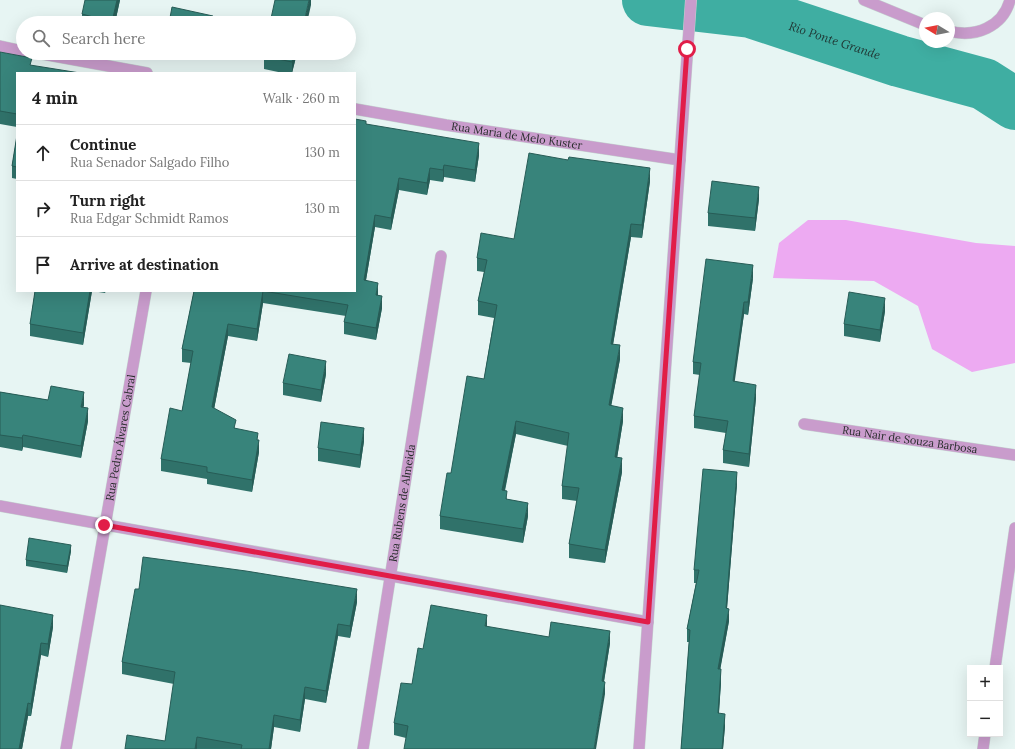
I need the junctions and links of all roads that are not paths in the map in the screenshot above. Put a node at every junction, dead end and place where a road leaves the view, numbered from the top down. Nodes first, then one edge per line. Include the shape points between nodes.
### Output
1 (691, 0) edge
2 (864, 0) edge
3 (1010, 0) edge
4 (919, 23) edge
5 (955, 32) edge
6 (0, 46) edge
7 (16, 49) edge
8 (76, 60) edge
9 (142, 72) edge
10 (356, 109) edge
11 (680, 160) junction
12 (442, 256) dead end
13 (146, 292) edge
14 (804, 424) dead end
15 (1015, 456) edge
16 (0, 506) edge
17 (104, 525) junction
18 (1015, 528) edge
19 (390, 576) junction
20 (648, 622) junction
21 (995, 665) edge
22 (985, 737) edge
23 (66, 749) edge
24 (363, 749) edge
25 (640, 749) edge
26 (983, 749) edge

1 - 11 street
2 - 4 street
3 - 5 street via 1008,10 991,27 974,34
6 - 7 street
8 - 9 street
10 - 11 street, Rua Maria de Melo Kuster
11 - 20 street
12 - 19 street, Rua Rubens de Almeida
13 - 17 street, Rua Pedro Álvares Cabral
14 - 15 street, Rua Nair de Souza Barbosa
16 - 17 street
17 - 19 street
17 - 23 street, Rua Pedro Álvares Cabral
18 - 21 street
19 - 20 street
19 - 24 street, Rua Rubens de Almeida
20 - 25 street
22 - 26 street

